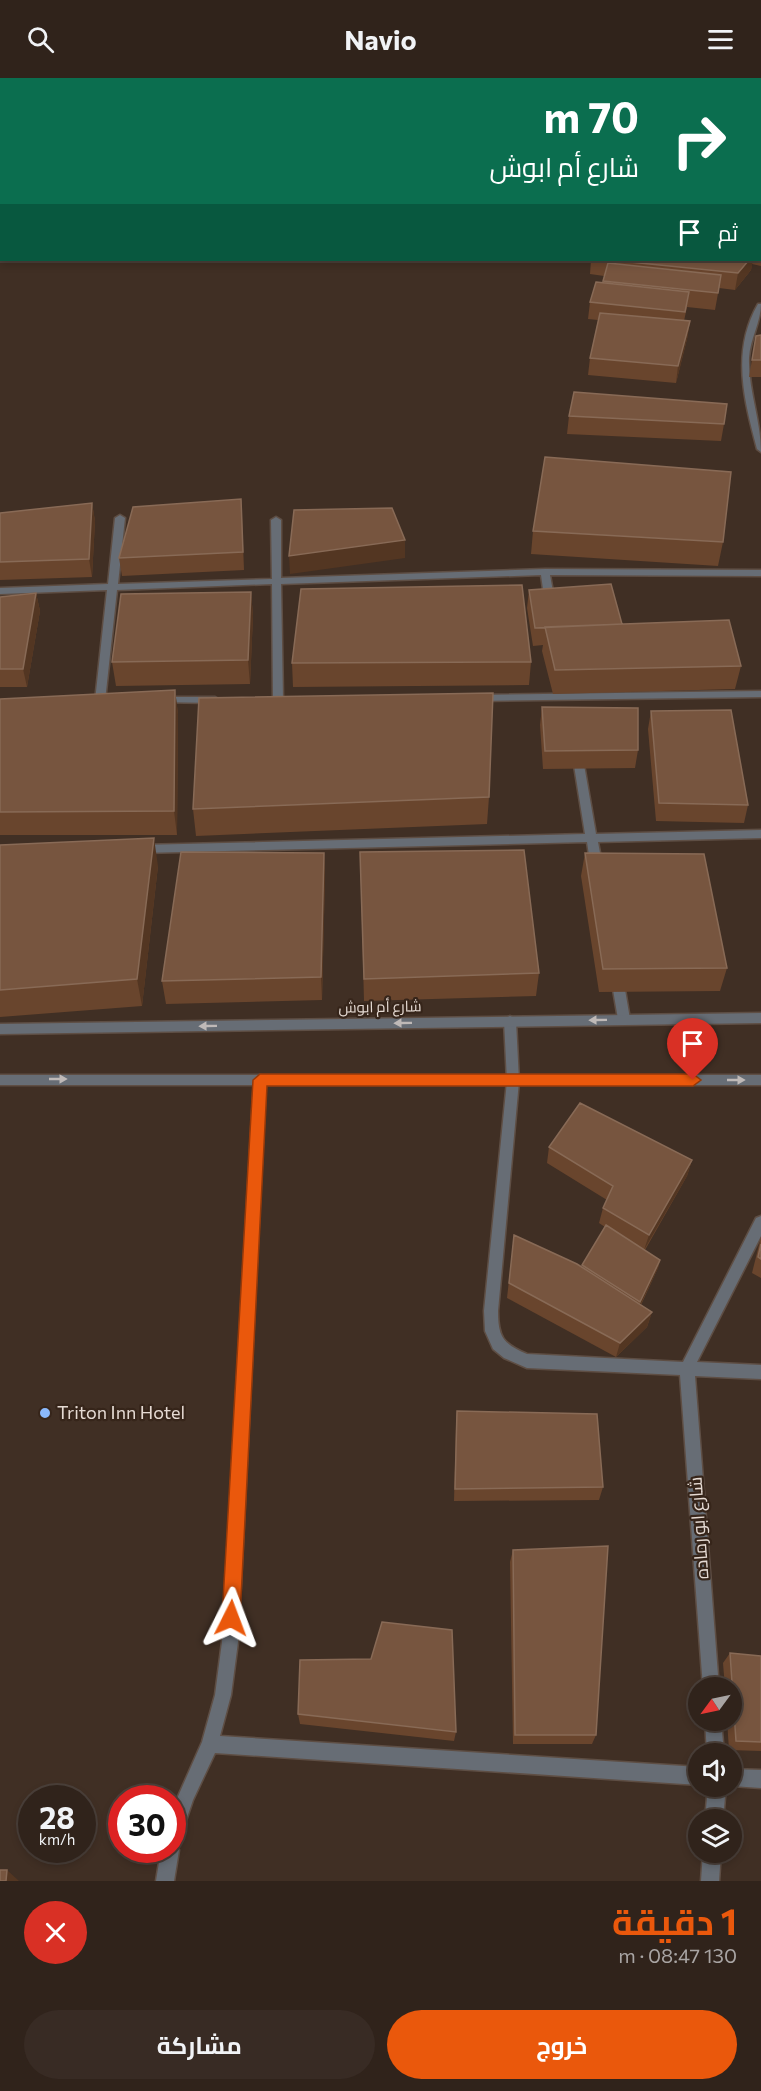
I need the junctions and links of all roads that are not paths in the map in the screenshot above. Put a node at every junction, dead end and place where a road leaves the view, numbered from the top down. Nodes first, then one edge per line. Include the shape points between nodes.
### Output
1 (760, 310) edge
2 (761, 449) edge
3 (120, 518) dead end
4 (276, 520) dead end
5 (545, 572) junction
6 (761, 573) edge
7 (277, 582) junction
8 (111, 587) junction
9 (0, 591) edge
10 (553, 618) edge
11 (761, 694) edge
12 (463, 699) edge
13 (145, 700) edge
14 (224, 700) edge
15 (290, 700) edge
16 (100, 701) edge
17 (576, 744) edge
18 (761, 834) edge
19 (592, 838) junction
20 (134, 849) edge
21 (600, 883) edge
22 (614, 963) edge
23 (761, 1018) edge
24 (624, 1019) junction
25 (510, 1021) junction
26 (0, 1029) edge
27 (0, 1080) edge
28 (260, 1080) junction
29 (761, 1080) edge
30 (513, 1081) junction
31 (761, 1222) edge
32 (687, 1368) junction
33 (761, 1372) edge
34 (710, 1677) edge
35 (210, 1744) junction
36 (688, 1775) edge
37 (742, 1778) edge
38 (761, 1779) edge
39 (186, 1796) edge
40 (168, 1863) edge
41 (711, 1863) edge
42 (165, 1881) edge
43 (710, 1881) edge

1 - 2 street via 747,341 743,378
3 - 8 street
4 - 7 street
5 - 6 street
5 - 7 street
5 - 10 street
7 - 8 street
7 - 15 street via 273,700
8 - 9 street
8 - 16 street
11 - 12 street
13 - 14 street
17 - 19 street
18 - 19 street
19 - 20 street
19 - 21 street
22 - 24 street
23 - 24 street, شارع أم ابوش
24 -> 25 street, شارع أم ابوش
25 -> 26 street, شارع أم ابوش
25 - 30 street
27 -> 28 street
28 - 30 street
28 - 35 street via 230,1642 223,1695
30 -> 29 street
30 - 32 street via 491,1311 490,1328 495,1344 527,1361
31 - 32 street
32 - 33 street
32 - 34 street, شارع ابو رماده
35 - 36 street
35 - 39 street
37 - 38 street
40 - 42 street
41 - 43 street

